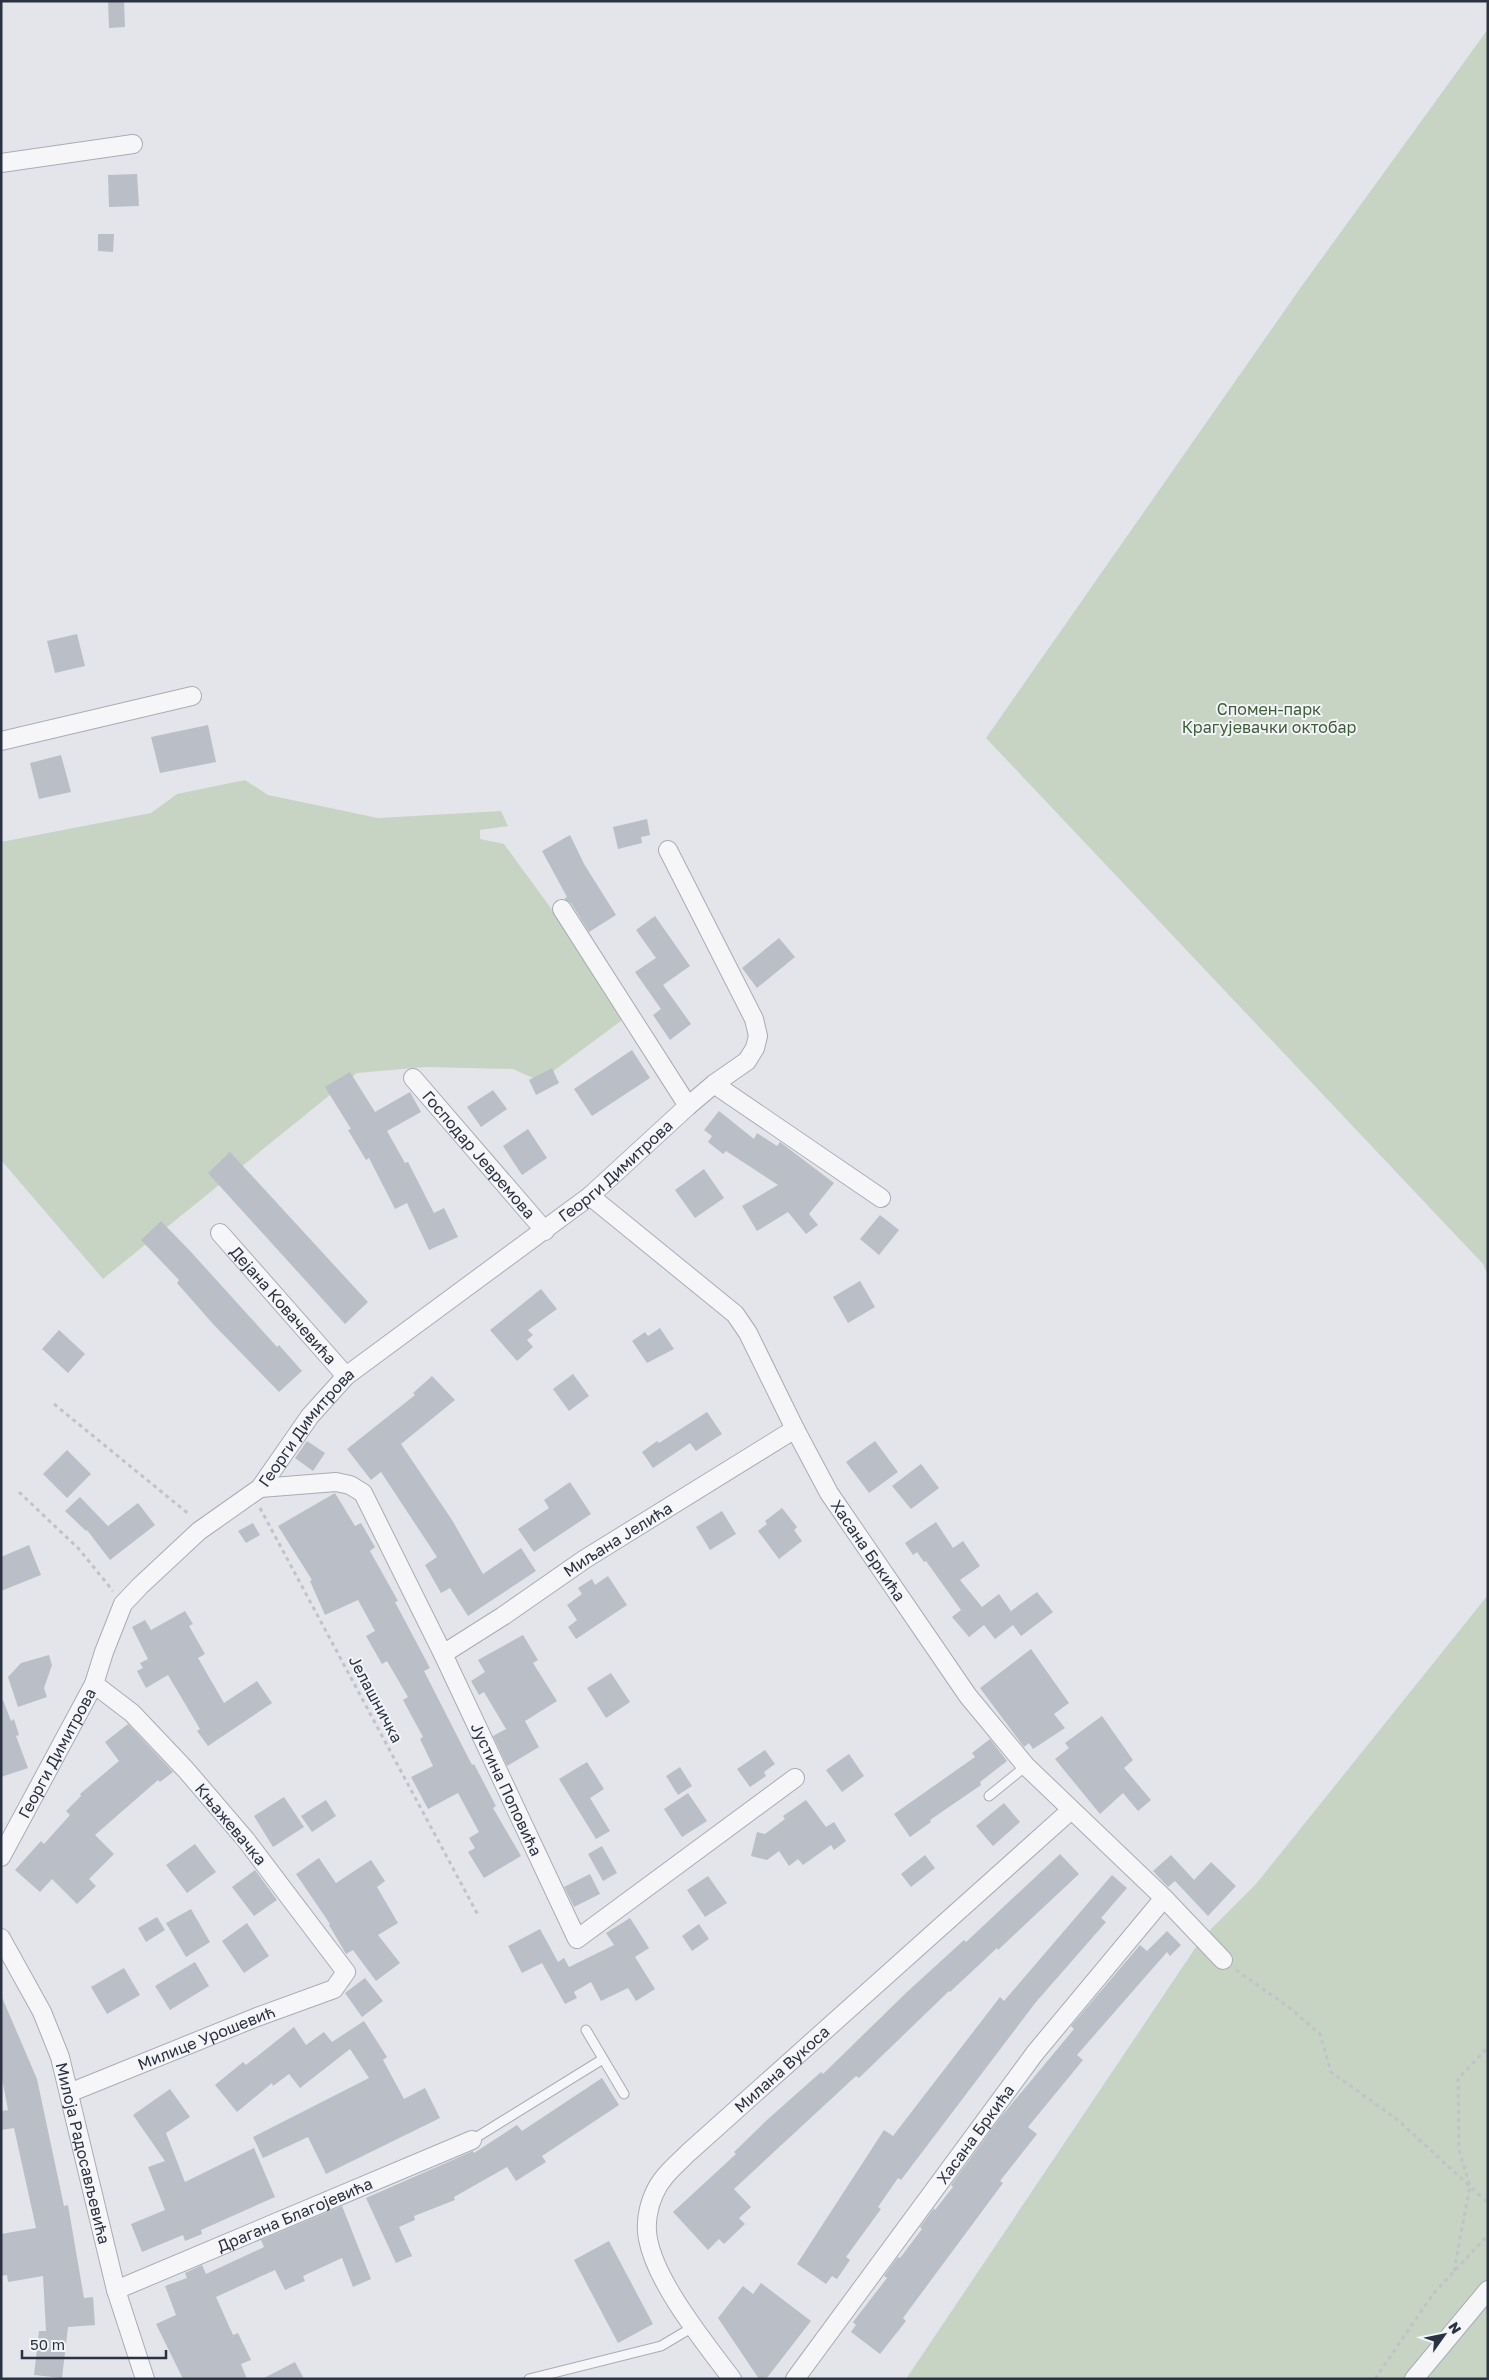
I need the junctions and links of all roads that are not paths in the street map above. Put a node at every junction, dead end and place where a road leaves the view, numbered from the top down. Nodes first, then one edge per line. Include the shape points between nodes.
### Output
1 (133, 144) dead end
2 (1, 163) edge
3 (192, 696) dead end
4 (1, 740) edge
5 (668, 850) dead end
6 (562, 909) dead end
7 (413, 1078) dead end
8 (714, 1084) junction
9 (688, 1106) junction
10 (590, 1196) junction
11 (881, 1198) dead end
12 (545, 1231) junction
13 (220, 1233) dead end
14 (346, 1376) junction
15 (795, 1429) junction
16 (256, 1491) junction
17 (443, 1654) junction
18 (94, 1684) junction
19 (1026, 1766) junction
20 (795, 1778) dead end
21 (989, 1796) dead end
22 (1071, 1810) junction
23 (1, 1857) edge
24 (1164, 1898) junction
25 (1, 1938) edge
26 (1223, 1960) road end
27 (342, 1980) joint
28 (586, 2030) dead end
29 (603, 2059) junction
30 (68, 2093) junction
31 (624, 2094) dead end
32 (472, 2140) joint
33 (116, 2290) junction
34 (1488, 2290) edge
35 (692, 2327) junction
36 (145, 2379) edge
37 (529, 2379) edge
38 (732, 2379) edge
39 (795, 2379) edge
40 (1414, 2379) edge

1 - 2 street
3 - 4 street
5 - 8 street, Георги Димитрова via 754,1019 758,1036 747,1060
6 - 9 street
7 - 12 street, Господар Јевремова
8 - 9 street, Георги Димитрова
8 - 11 street
9 - 10 street, Георги Димитрова
10 - 12 street, Георги Димитрова
10 - 15 street, Хасана Бркића via 735,1314 752,1340
12 - 14 street, Георги Димитрова
13 - 14 street, Дејана Ковачевића
14 - 16 street, Георги Димитрова via 310,1416
15 - 17 street, Миљана Јелића via 585,1559
15 - 19 street, Хасана Бркића via 829,1492 944,1661 968,1696
16 - 17 street, Јустина Поповића via 336,1482 364,1493
16 - 18 street, Георги Димитрова via 199,1532 124,1604
17 - 20 street, Јустина Поповића via 577,1938
18 - 23 street, Георги Димитрова
18 - 27 street, Књажевачка via 132,1713 246,1840 346,1972
19 - 21 lane
19 - 22 street, Хасана Бркића
22 - 24 street, Хасана Бркића
22 - 35 street, Милана Вукоса via 666,2174 653,2195 647,2237 662,2276
24 - 26 street, Хасана Бркића
24 - 39 street, Хасана Бркића via 1035,2053
25 - 30 street, Милоја Радосављевића via 42,2012 60,2057
27 - 30 street, Милице Урошевић via 334,1989
28 - 29 lane
29 - 31 lane
29 - 32 lane
30 - 33 street, Милоја Радосављевића
32 - 33 street, Драгана Благојевића
33 - 36 street, Милоја Радосављевића
34 - 40 street
35 - 37 lane via 661,2346
35 - 38 street, Милана Вукоса

